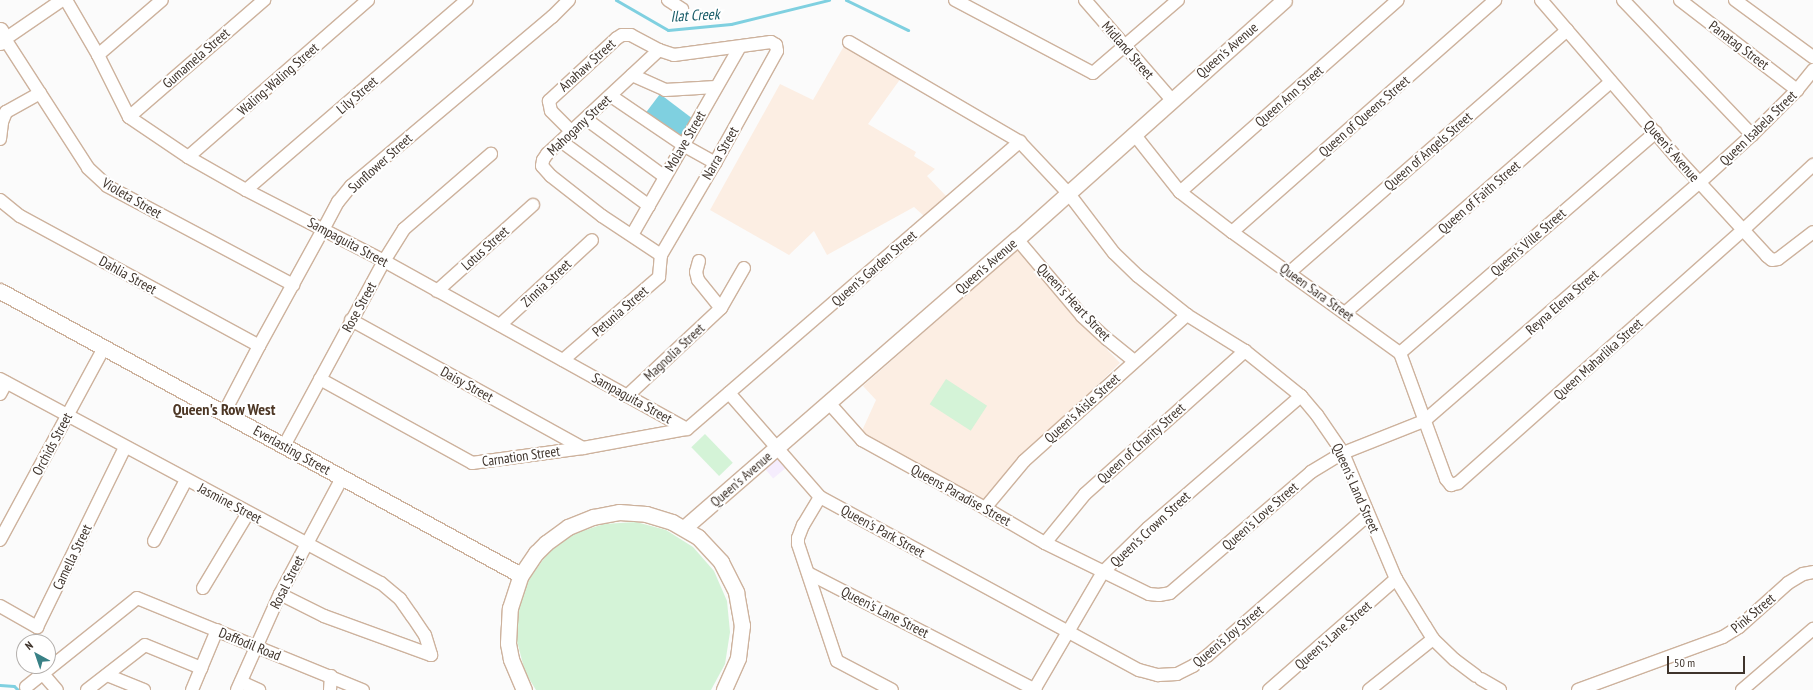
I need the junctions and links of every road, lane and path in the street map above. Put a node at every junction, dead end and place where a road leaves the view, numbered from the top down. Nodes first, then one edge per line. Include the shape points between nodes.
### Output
1 (62, 0) edge
2 (66, 0) edge
3 (162, 0) edge
4 (264, 0) edge
5 (368, 0) edge
6 (467, 0) edge
7 (569, 0) edge
8 (668, 0) edge
9 (955, 0) edge
10 (1085, 0) edge
11 (1178, 0) edge
12 (1284, 0) edge
13 (1398, 0) edge
14 (1495, 0) edge
15 (1541, 0) edge
16 (1623, 0) edge
17 (1680, 0) edge
18 (1735, 0) edge
19 (682, 9) dead end
20 (1567, 30) junction
21 (2, 37) edge
22 (849, 42) dead end
23 (1125, 47) junction
24 (738, 48) junction
25 (659, 50) junction
26 (777, 51) joint
27 (98, 55) junction
28 (1813, 57) edge
29 (1813, 70) edge
30 (632, 75) junction
31 (1611, 82) junction
32 (716, 87) junction
33 (1797, 90) junction
34 (40, 93) junction
35 (611, 96) junction
36 (1171, 99) junction
37 (129, 117) junction
38 (586, 119) junction
39 (572, 132) junction
40 (1656, 132) junction
41 (1134, 134) junction
42 (1752, 135) junction
43 (0, 139) edge
44 (562, 142) junction
45 (1020, 142) junction
46 (683, 145) junction
47 (491, 154) dead end
48 (188, 157) junction
49 (715, 163) junction
50 (1813, 165) edge
51 (665, 177) junction
52 (1700, 183) junction
53 (246, 190) junction
54 (1180, 192) junction
55 (1068, 194) junction
56 (0, 200) edge
57 (534, 205) dead end
58 (649, 206) junction
59 (324, 228) junction
60 (1743, 230) junction
61 (1232, 232) junction
62 (1813, 232) edge
63 (632, 235) junction
64 (1017, 239) junction
65 (592, 240) dead end
66 (661, 255) junction
67 (384, 261) junction
68 (699, 261) dead end
69 (744, 268) dead end
70 (1290, 272) junction
71 (293, 285) junction
72 (0, 291) edge
73 (437, 291) junction
74 (721, 308) junction
75 (1346, 312) junction
76 (1187, 315) junction
77 (351, 320) junction
78 (500, 325) junction
79 (259, 346) junction
80 (104, 348) junction
81 (1245, 351) junction
82 (1400, 353) junction
83 (563, 360) junction
84 (1134, 361) junction
85 (320, 379) junction
86 (3, 381) edge
87 (729, 393) junction
88 (0, 394) edge
89 (627, 396) junction
90 (1301, 396) junction
91 (829, 403) junction
92 (224, 413) junction
93 (68, 416) junction
94 (1424, 421) junction
95 (687, 428) junction
96 (284, 446) junction
97 (125, 447) junction
98 (583, 448) junction
99 (776, 449) junction
100 (1343, 453) junction
101 (342, 478) junction
102 (186, 480) junction
103 (820, 497) junction
104 (985, 508) junction
105 (248, 513) junction
106 (1368, 515) junction
107 (684, 528) junction
108 (0, 540) edge
109 (154, 541) dead end
110 (1045, 543) junction
111 (306, 544) junction
112 (1103, 572) junction
113 (1813, 572) edge
114 (808, 573) junction
115 (521, 576) junction
116 (1396, 579) junction
117 (203, 588) dead end
118 (280, 594) junction
119 (0, 606) edge
120 (1813, 629) edge
121 (217, 630) junction
122 (1067, 632) junction
123 (1433, 639) junction
124 (256, 646) junction
125 (56, 663) edge
126 (201, 668) junction
127 (43, 674) joint
128 (107, 675) junction
129 (332, 676) junction
130 (239, 686) edge
131 (26, 687) dead end
132 (57, 690) edge
133 (87, 690) edge
134 (144, 690) edge
135 (192, 690) edge
136 (259, 690) edge
137 (330, 690) edge
138 (363, 690) edge
139 (524, 690) edge
140 (725, 690) edge
141 (892, 690) edge
142 (1035, 690) edge
143 (1269, 690) edge
144 (1369, 690) edge
145 (1498, 690) edge
146 (1578, 690) edge
147 (1742, 690) edge

1 - 21 street
2 - 27 street, Sampaguita Street
3 - 27 street
4 - 37 street, Gumamela Street
5 - 48 street, Waling-Waling Street
6 - 53 street, Lily Street
7 - 59 street, Sunflower Street via 352,186 338,202
8 - 19 street
9 - 23 street via 1093,73
10 - 23 street, Midland Street
11 - 23 street
12 - 36 street, Queen's Avenue
13 - 54 street, Queen Ann Street
14 - 61 street, Queen of Queens Street
15 - 20 street, Queen's Avenue
16 - 42 street
17 - 33 street, Panatag Street
18 - 28 street
20 - 31 street, Queen's Avenue
20 - 70 street, Queen of Angels Street
21 - 34 street, Violeta Street
22 - 45 street
23 - 36 street, Midland Street
24 - 25 street, Anahaw Street via 674,55
24 - 26 street, Anahaw Street via 771,42 776,45
24 - 32 street, Molave Street
25 - 30 street, Mahogany Street
25 - 39 street, Anahaw Street via 631,36 622,35 553,96 549,101 551,111
26 - 49 street, Narra Street
27 - 37 street, Sampaguita Street
29 - 33 street, Queen Isabela Street
30 - 32 street via 665,90
30 - 35 street, Mahogany Street
31 - 40 street, Queen's Avenue
31 - 75 street, Queen of Faith Street
32 - 46 street, Molave Street
33 - 42 street, Queen Isabela Street
34 - 43 street via 6,112
34 - 71 street, Violeta Street via 88,168 107,186
35 - 38 street, Mahogany Street
35 - 46 street
36 - 41 street, Queen's Avenue
37 - 48 street, Sampaguita Street
38 - 39 street, Mahogany Street
38 - 51 street
39 - 44 street, Mahogany Street
40 - 52 street, Queen's Avenue
40 - 82 street, Queen's Ville Street
41 - 54 street, Queen Sara Street
41 - 55 street, Queen's Avenue
42 - 52 street, Queen Isabela Street
44 - 58 street
44 - 63 street, Mahogany Street via 543,160 542,166 545,171 602,216
45 - 55 street
45 - 87 street, Queen's Garden Street
46 - 49 street
46 - 51 street, Molave Street
47 - 67 street, Rose Street via 404,229
48 - 53 street, Sampaguita Street
49 - 66 street, Narra Street
50 - 60 street, Queen Maharlika Street
51 - 58 street, Molave Street
52 - 60 street, Queen's Avenue
52 - 94 street, Reyna Elena Street
53 - 59 street, Sampaguita Street
54 - 61 street, Queen Sara Street
55 - 64 street, Queen's Avenue
55 - 76 street, Queen's Land Street via 1114,253
56 - 79 street, Dahlia Street via 20,216
57 - 73 street, Lotus Street
58 - 63 street, Molave Street
59 - 67 street, Sampaguita Street
59 - 71 street, Sunflower Street
60 - 62 street, Queen's Avenue via 1772,260 1778,259
60 - 94 street, Queen Maharlika Street via 1458,483 1451,485 1446,479
61 - 70 street, Queen Sara Street
63 - 66 street, Mahogany Street
64 - 84 street, Queen's Heart Street via 1082,316
64 - 91 street, Queen's Avenue
65 - 78 street, Zinnia Street
66 - 83 street, Petunia Street via 659,277
67 - 73 street, Sampaguita Street
67 - 77 street, Rose Street
68 - 74 street via 696,272 698,280
69 - 74 street, Magnolia Street
70 - 75 street, Queen Sara Street
71 - 79 street, Sunflower Street
72 - 80 street, Everlasting Street
73 - 78 street, Sampaguita Street
74 - 89 street, Magnolia Street
75 - 82 street, Queen Sara Street
76 - 81 street, Queen's Land Street
76 - 84 street, Queen's Aisle Street
77 - 85 street, Rose Street
77 - 98 street, Daisy Street
78 - 83 street, Sampaguita Street
79 - 92 street, Sunflower Street
80 - 92 street, Everlasting Street
80 - 93 street, Orchids Street
81 - 90 street, Queen's Land Street
81 - 110 street, Queen of Charity Street via 1084,494
82 - 94 street
83 - 89 street, Sampaguita Street
84 - 104 street, Queen's Aisle Street via 1024,461
85 - 96 street, Rose Street
85 - 98 street, Carnation Street via 472,462
86 - 88 street
86 - 93 street, Jasmine Street
87 - 95 street, Carnation Street
87 - 99 street, Queen's Park Street
89 - 95 street, Sampaguita Street
90 - 100 street, Queen's Land Street
90 - 112 street, Queen's Crown Street via 1148,528
91 - 99 street, Queen's Avenue
91 - 104 street, Queens Paradise Street via 862,440
92 - 96 street, Everlasting Street
93 - 97 street, Jasmine Street
93 - 108 street, Orchids Street
94 - 100 street, Queen's Love Street
95 - 98 street, Carnation Street
96 - 101 street, Everlasting Street
97 - 102 street, Jasmine Street
97 - 119 street, Camella Street via 38,627
99 - 103 street, Queen's Park Street
99 - 107 street, Queen's Avenue
100 - 106 street, Queen's Land Street
100 - 112 street, Queen's Love Street via 1311,472 1170,593 1149,594
101 - 111 street, Rosal Street
101 - 115 street, Everlasting Street
102 - 105 street, Jasmine Street
102 - 109 street
103 - 114 street via 798,538
103 - 122 street, Queen's Park Street
104 - 110 street, Queens Paradise Street
105 - 111 street, Jasmine Street
105 - 117 street
106 - 116 street, Queen's Land Street
106 - 122 street, Queen's Joy Street via 1207,656 1177,674 1158,675 1140,670
107 - 115 street via 660,517 646,514 619,512 593,517 568,527 546,543
107 - 140 street via 711,549 721,562 736,592 742,631 738,658
110 - 112 street, Queens Paradise Street
111 - 118 street, Rosal Street
111 - 118 street, Jasmine Street via 381,583 400,599 425,635 431,655 324,616
112 - 122 street, Queen's Crown Street
113 - 146 street, Pink Street via 1803,574 1788,583 1723,638
114 - 141 street via 837,661
114 - 142 street, Queen's Lane Street
115 - 139 street via 510,608 508,631 512,659
116 - 123 street, Queen's Land Street
116 - 143 street, Queen's Lane Street
118 - 124 street, Rosal Street
120 - 147 street
121 - 124 street, Daffodil Road
121 - 125 street, Daffodil Road via 137,598
121 - 126 street
122 - 142 street, Queen's Crown Street
123 - 144 street
123 - 145 street, Queen's Land Street via 1455,660
124 - 129 street, Daffodil Road
124 - 130 street, Rosal Street
126 - 128 street via 145,645
126 - 135 street
127 - 131 street
127 - 132 street
128 - 133 street
128 - 134 street
129 - 137 street
129 - 138 street, Daffodil Road
130 - 136 street

